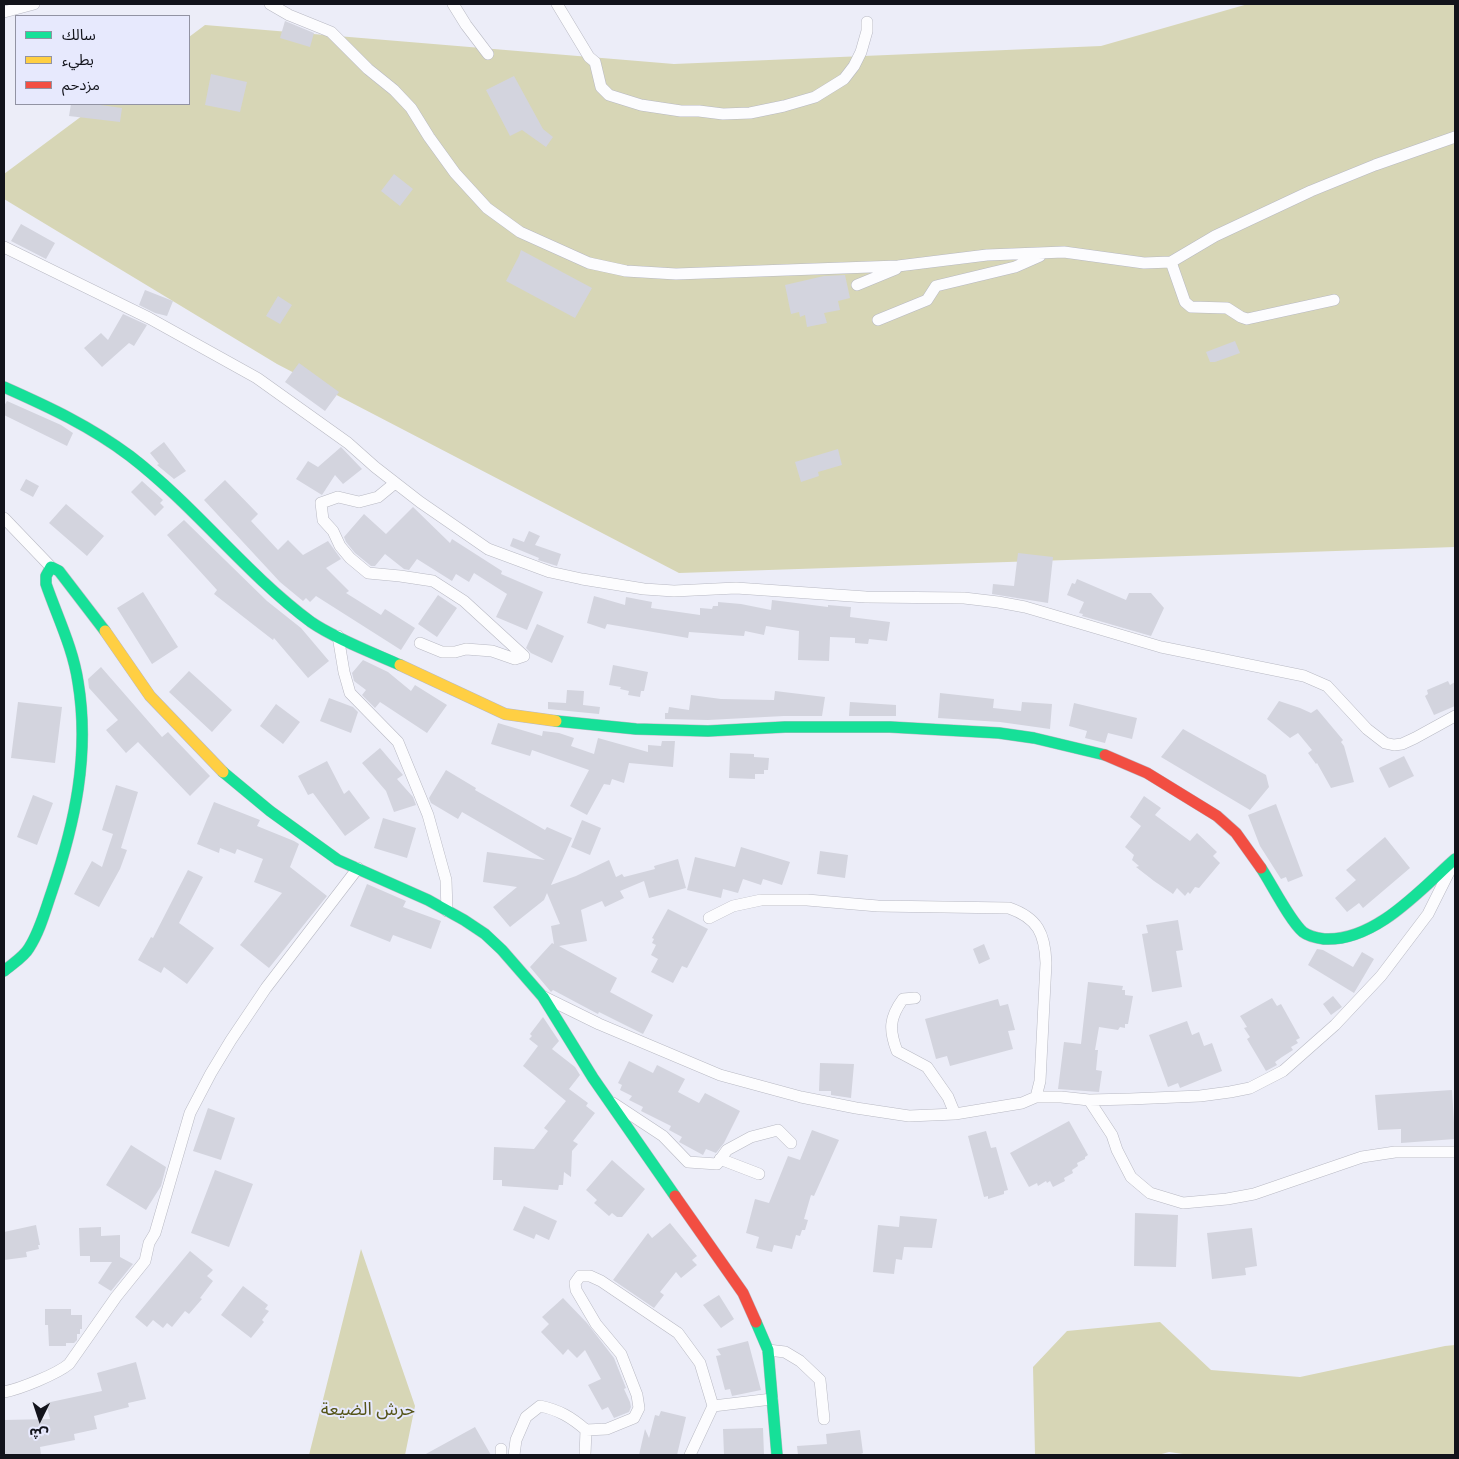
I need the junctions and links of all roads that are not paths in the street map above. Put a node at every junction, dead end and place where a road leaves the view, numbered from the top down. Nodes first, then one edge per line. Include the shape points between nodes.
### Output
1 (34, 4) edge
2 (270, 4) edge
3 (453, 4) edge
4 (557, 4) edge
5 (4, 12) edge
6 (867, 22) dead end
7 (488, 54) dead end
8 (1455, 137) edge
9 (4, 247) edge
10 (1064, 252) junction
11 (1171, 262) junction
12 (904, 265) junction
13 (857, 285) dead end
14 (1334, 300) dead end
15 (878, 320) dead end
16 (4, 387) edge
17 (395, 483) junction
18 (4, 518) edge
19 (50, 568) junction
20 (338, 636) junction
21 (420, 643) dead end
22 (1455, 716) edge
23 (1455, 859) edge
24 (358, 868) junction
25 (448, 910) junction
26 (710, 918) dead end
27 (4, 971) edge
28 (543, 997) junction
29 (915, 998) dead end
30 (1036, 1097) junction
31 (608, 1100) junction
32 (1089, 1100) junction
33 (956, 1114) junction
34 (791, 1143) dead end
35 (1455, 1152) edge
36 (720, 1159) junction
37 (759, 1174) dead end
38 (768, 1350) junction
39 (4, 1392) edge
40 (772, 1399) junction
41 (712, 1406) junction
42 (824, 1419) dead end
43 (586, 1430) junction
44 (514, 1455) edge
45 (585, 1455) edge
46 (690, 1455) edge
47 (776, 1455) edge

1 - 5 street
2 - 12 street via 331,32 394,90 411,108 455,173 487,208 520,232 589,263 626,271 676,274
3 - 7 street
4 - 6 street via 595,62 601,87 609,95 641,106 681,112 750,113 815,97 844,79 854,66 861,52
8 - 11 street via 1375,165 1273,208
9 - 17 street via 149,318 257,378 340,437
10 - 11 street via 1144,263
10 - 12 street via 987,255
10 - 15 street via 1037,256 1015,267 936,286 927,300
11 - 14 street via 1185,302 1191,308 1228,308 1247,319
12 - 13 street
16 - 20 main road via 66,415 131,457 275,593 313,623
17 - 21 street via 378,497 359,502 338,497 321,503 323,520 340,546 368,573 433,581 464,601 524,656 515,659 492,651 466,649 442,652
17 - 22 street via 488,549 574,578 644,589 736,588 998,602 1026,607 1161,647 1304,676 1327,686 1367,729 1385,743 1402,744
18 - 19 street
19 - 24 main road via 59,572 82,599 150,696 210,760 315,844 338,860
19 - 27 main road via 46,584 72,656 82,700 80,781 64,855 38,932 28,950
20 - 23 main road via 504,714 531,719 636,729 890,727 999,733 1102,754 1155,778 1209,811 1236,833 1292,918 1303,932 1316,938 1348,936 1374,926 1400,908
20 - 25 street via 350,693 398,742 428,815 446,880
23 - 32 street via 1428,914 1381,976 1335,1025 1284,1071 1250,1088 1230,1092
24 - 25 main road
24 - 39 street via 266,988 203,1089 190,1113 145,1261 69,1364 62,1370
25 - 28 main road via 485,934
26 - 30 street via 733,906 761,900 1010,908 1020,912 1039,929 1046,946 1040,1081
28 - 31 main road
28 - 33 street via 720,1074 763,1087 909,1116
29 - 33 street via 903,999 895,1010 890,1034 897,1051 926,1067
30 - 32 street
30 - 33 street
31 - 36 street via 663,1136 688,1162 717,1164
31 - 38 main road via 743,1293
32 - 35 street via 1112,1136 1131,1177 1150,1193 1183,1203 1254,1194 1362,1157 1395,1152
34 - 36 street via 778,1130 750,1137 727,1150
36 - 37 street
38 - 40 main road
38 - 42 street via 785,1352 820,1380
40 - 41 street
40 - 47 main road
41 - 43 street via 700,1363 678,1333 601,1281 580,1276 575,1283 576,1290 596,1324 621,1354 639,1408 634,1418 607,1429
41 - 46 street
43 - 44 street via 572,1417 540,1406 526,1417 516,1440
43 - 45 street

